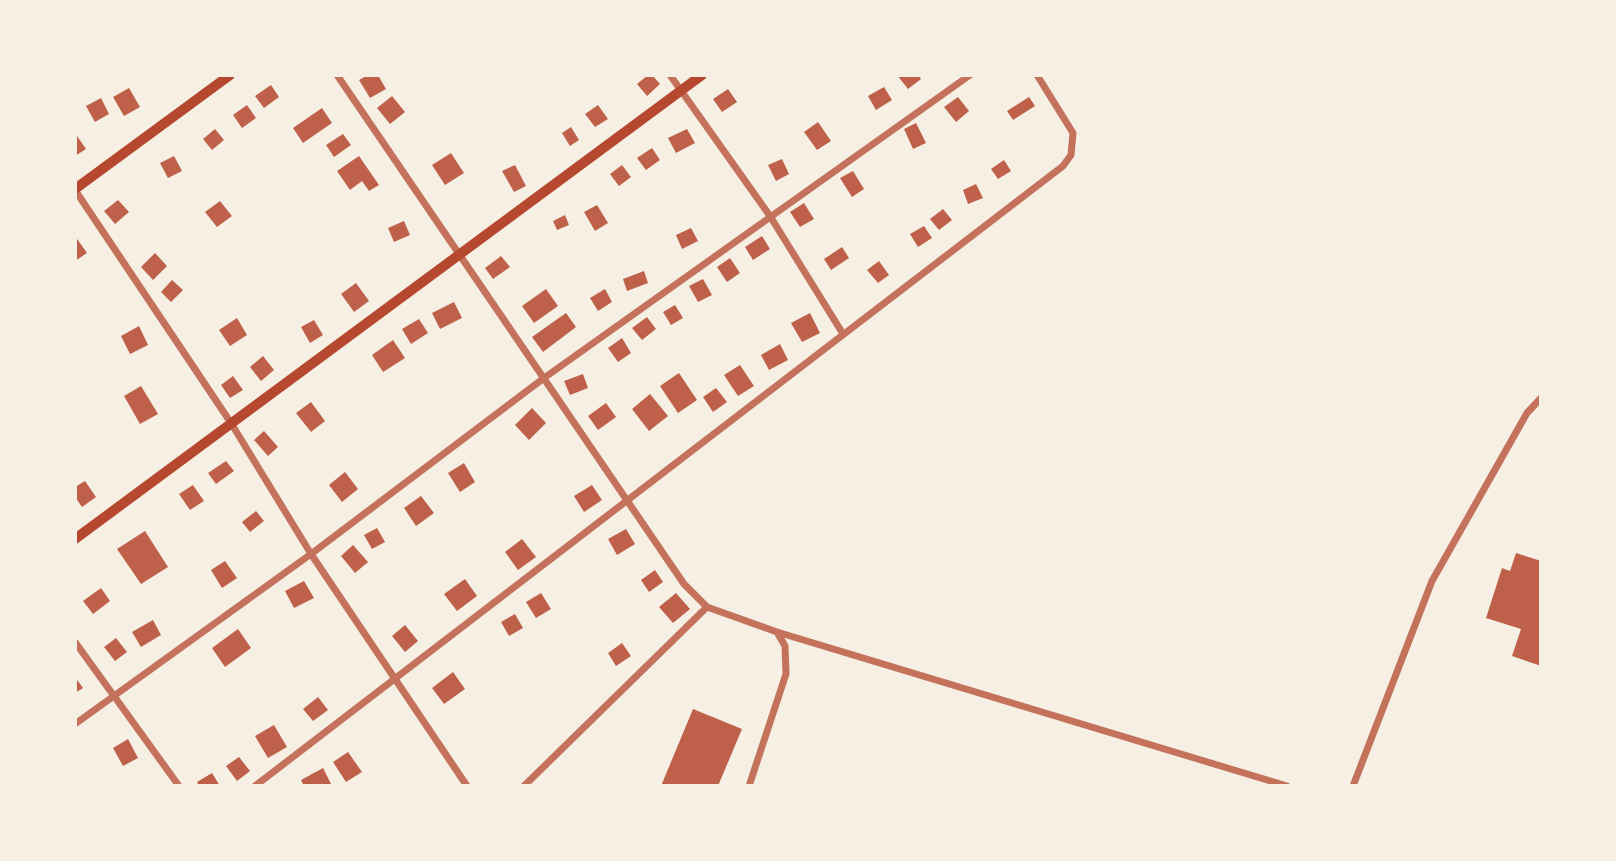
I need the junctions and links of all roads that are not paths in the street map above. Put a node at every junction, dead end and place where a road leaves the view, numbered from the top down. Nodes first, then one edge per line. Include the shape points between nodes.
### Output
1 (230, 75) edge
2 (337, 75) edge
3 (670, 75) edge
4 (702, 75) edge
5 (970, 75) edge
6 (1037, 75) edge
7 (680, 91) junction
8 (75, 189) edge
9 (769, 216) junction
10 (459, 254) junction
11 (843, 334) junction
12 (544, 378) junction
13 (1541, 398) edge
14 (231, 423) junction
15 (627, 502) junction
16 (75, 539) edge
17 (310, 554) junction
18 (707, 607) junction
19 (777, 632) junction
20 (75, 642) edge
21 (395, 681) junction
22 (114, 696) junction
23 (75, 724) edge
24 (179, 786) edge
25 (255, 786) edge
26 (467, 786) edge
27 (524, 786) edge
28 (749, 786) edge
29 (1287, 786) edge
30 (1353, 786) edge

1 - 8 main road
2 - 10 street
3 - 7 street
4 - 7 main road
5 - 9 street
6 - 11 street via 1070,124 1071,155 1063,166
7 - 9 street
7 - 10 main road
8 - 14 street
9 - 11 street
9 - 12 street
10 - 12 street
10 - 14 main road
11 - 15 street
12 - 15 street
12 - 17 street
13 - 30 street via 1527,413 1432,581
14 - 16 main road
14 - 17 street
15 - 18 street via 684,584
15 - 21 street
17 - 21 street
17 - 22 street
18 - 19 street
18 - 27 street
19 - 28 street via 785,646 786,674
19 - 29 street
20 - 22 street
21 - 25 street
21 - 26 street
22 - 23 street
22 - 24 street

